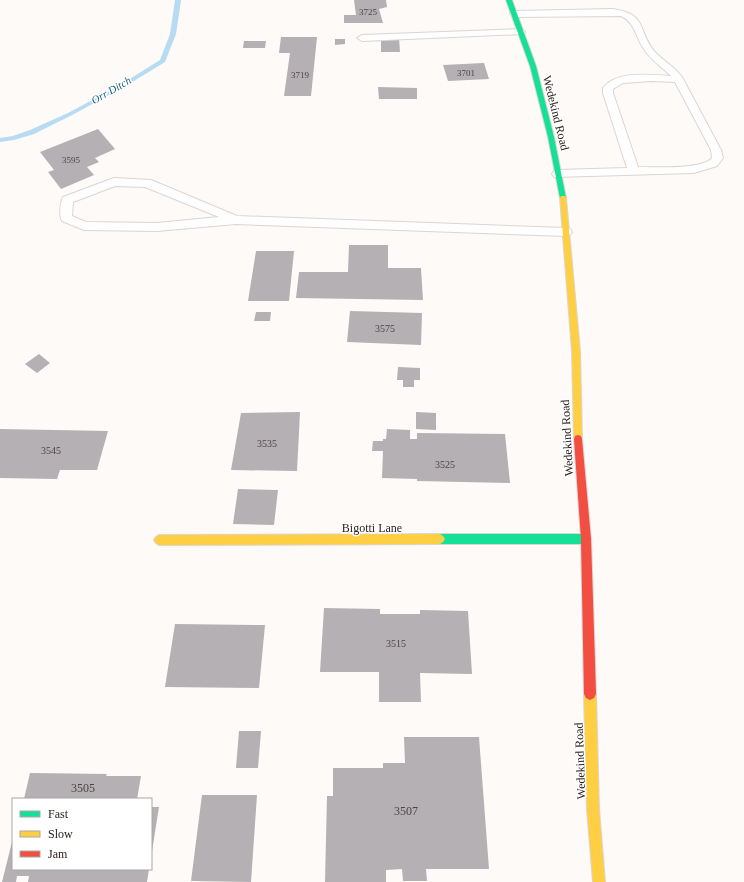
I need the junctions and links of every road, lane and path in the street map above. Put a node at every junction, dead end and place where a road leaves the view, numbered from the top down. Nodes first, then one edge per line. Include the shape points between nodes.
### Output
1 (509, 0) edge
2 (514, 14) junction
3 (520, 32) junction
4 (362, 38) dead end
5 (678, 79) junction
6 (634, 171) junction
7 (558, 174) junction
8 (236, 220) junction
9 (566, 232) junction
10 (586, 539) junction
11 (159, 540) dead end
12 (599, 882) edge

1 - 2 street, Wedekind Road
2 - 3 street, Wedekind Road
2 - 5 lane via 622,12 634,19 650,52 672,70
3 - 4 lane
3 - 7 street, Wedekind Road via 533,66
5 - 6 lane via 626,79 616,81 608,88
5 - 6 lane via 718,158 714,164 694,169
6 - 7 lane
7 - 9 street, Wedekind Road
8 - 8 lane via 158,227 84,226 66,218 67,200 114,182 147,183
8 - 9 lane
9 - 10 street, Wedekind Road via 576,344 577,426
10 - 11 street, Bigotti Lane
10 - 12 street, Wedekind Road via 593,801

